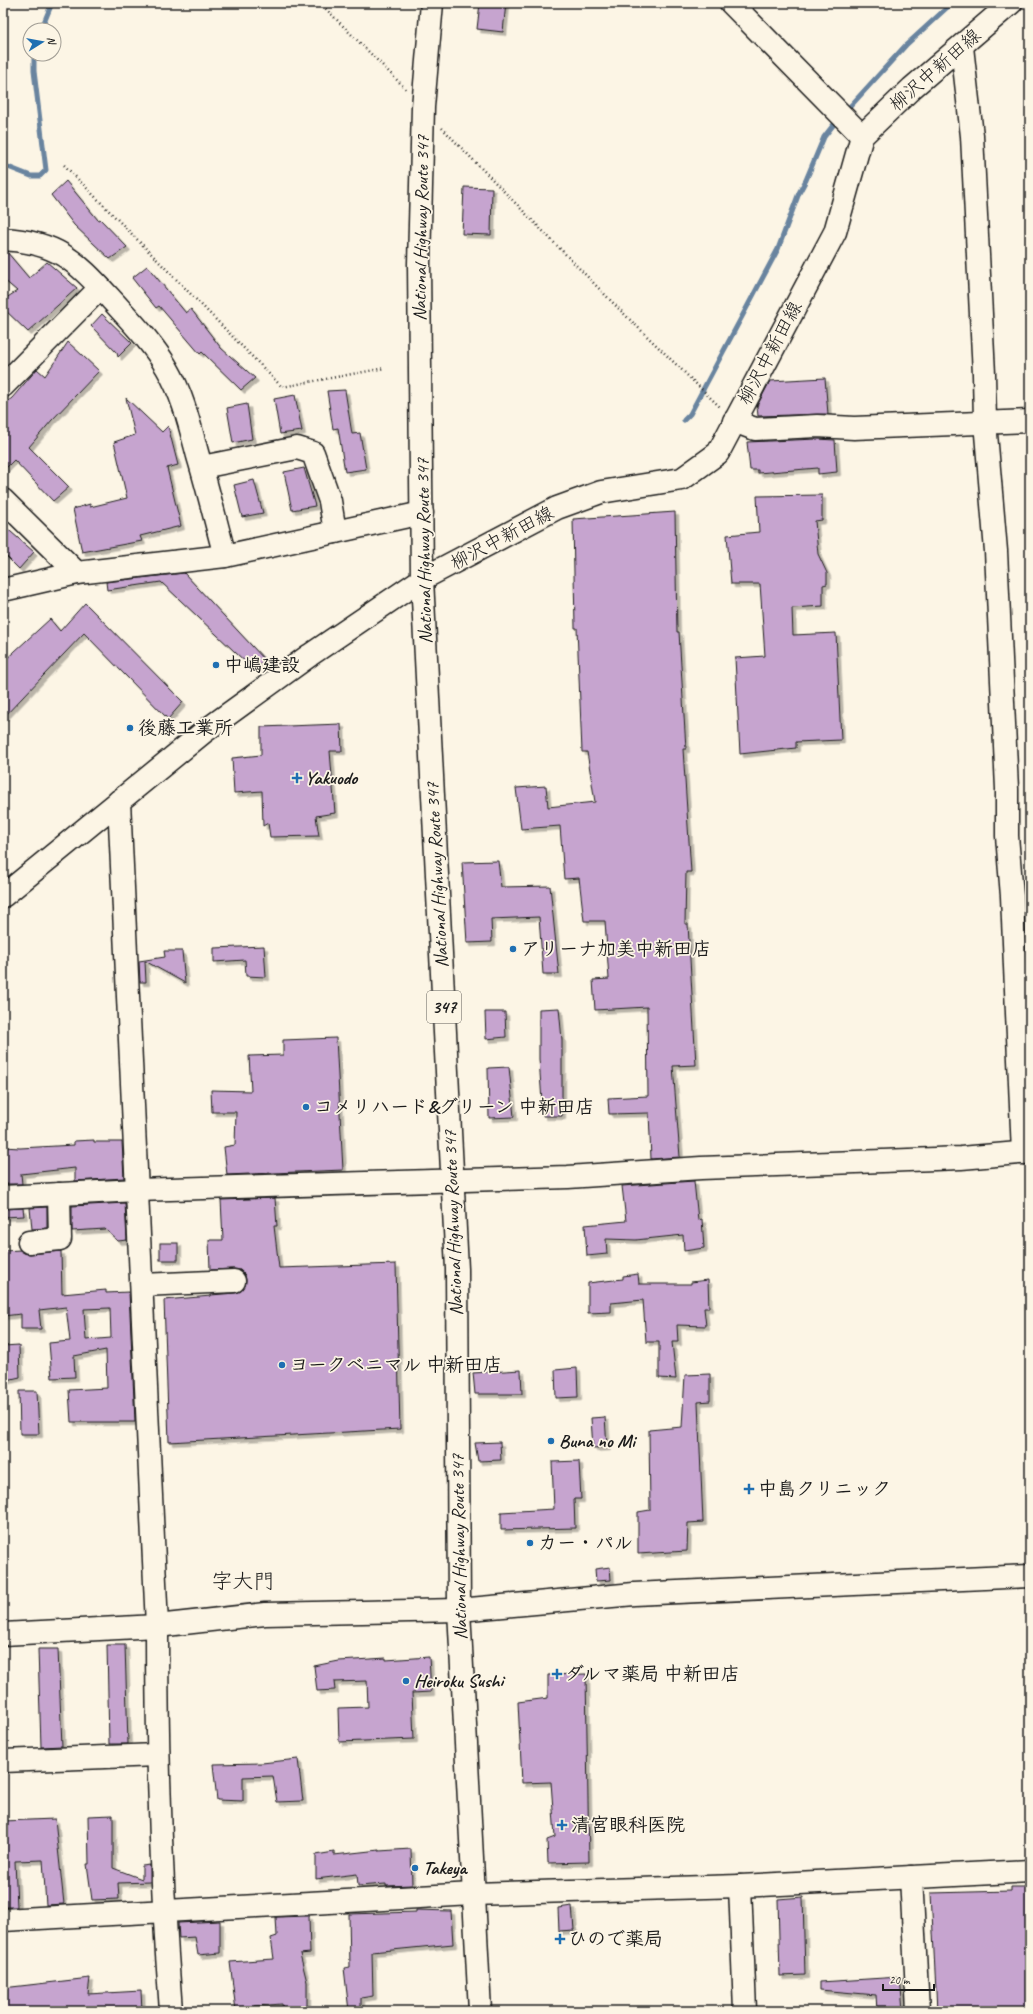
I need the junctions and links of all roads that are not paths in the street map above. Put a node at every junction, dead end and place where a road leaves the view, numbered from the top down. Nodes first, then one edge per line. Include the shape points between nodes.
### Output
1 (432, 3) edge
2 (731, 3) edge
3 (1011, 3) edge
4 (962, 47) junction
5 (856, 130) junction
6 (3, 239) edge
7 (100, 288) junction
8 (3, 386) edge
9 (734, 421) junction
10 (1030, 421) edge
11 (985, 422) junction
12 (202, 467) junction
13 (3, 500) edge
14 (422, 513) junction
15 (335, 532) junction
16 (225, 556) junction
17 (77, 573) junction
18 (422, 579) junction
19 (3, 590) edge
20 (119, 801) junction
21 (3, 896) edge
22 (1027, 1152) edge
23 (452, 1180) junction
24 (137, 1190) junction
25 (59, 1194) junction
26 (3, 1197) edge
27 (29, 1242) dead end
28 (234, 1281) dead end
29 (142, 1286) junction
30 (1030, 1576) edge
31 (459, 1610) junction
32 (157, 1626) junction
33 (3, 1634) edge
34 (157, 1755) junction
35 (3, 1761) edge
36 (1030, 1871) edge
37 (911, 1877) junction
38 (740, 1886) junction
39 (473, 1894) junction
40 (164, 1912) junction
41 (3, 1920) edge
42 (171, 2011) edge
43 (480, 2011) edge
44 (745, 2011) edge
45 (918, 2011) edge

1 - 14 main road, National Highway Route 347 / 347 via 423,107 419,264
2 - 5 main road
3 - 4 main road, 柳沢中新田線
4 - 5 main road, 柳沢中新田線
4 - 11 main road via 972,136
5 - 9 main road, 柳沢中新田線 via 835,232
6 - 7 main road via 25,240 62,254 82,268
7 - 8 main road
7 - 12 main road via 148,340 178,388
9 - 11 main road via 755,429 817,426 854,428
9 - 18 main road, 柳沢中新田線 via 718,453 682,479 601,492 557,508
10 - 11 main road
11 - 22 main road via 996,551 1007,836
12 - 15 main road via 297,448 313,453 330,501
12 - 16 main road
13 - 17 main road
14 - 15 main road
14 - 18 main road, National Highway Route 347 / 347
15 - 16 main road
16 - 17 main road
17 - 19 main road
18 - 20 main road, 柳沢中新田線 via 310,655 218,722
18 - 23 main road, National Highway Route 347 / 347
20 - 21 main road, 柳沢中新田線
20 - 24 main road
22 - 23 main road via 568,1177
23 - 24 main road
23 - 31 main road, National Highway Route 347 / 347 via 456,1269
24 - 25 main road
24 - 29 main road
25 - 26 main road
25 - 27 main road via 60,1239
28 - 29 main road
29 - 32 main road
30 - 31 main road via 634,1594
31 - 32 main road via 265,1614
31 - 39 main road, National Highway Route 347 / 347
32 - 33 main road
32 - 34 main road
34 - 35 main road
34 - 40 main road
36 - 37 main road
37 - 38 main road
37 - 45 main road
38 - 39 main road
38 - 44 main road
39 - 40 main road
39 - 43 main road, National Highway Route 347 / 347
40 - 41 main road
40 - 42 main road

